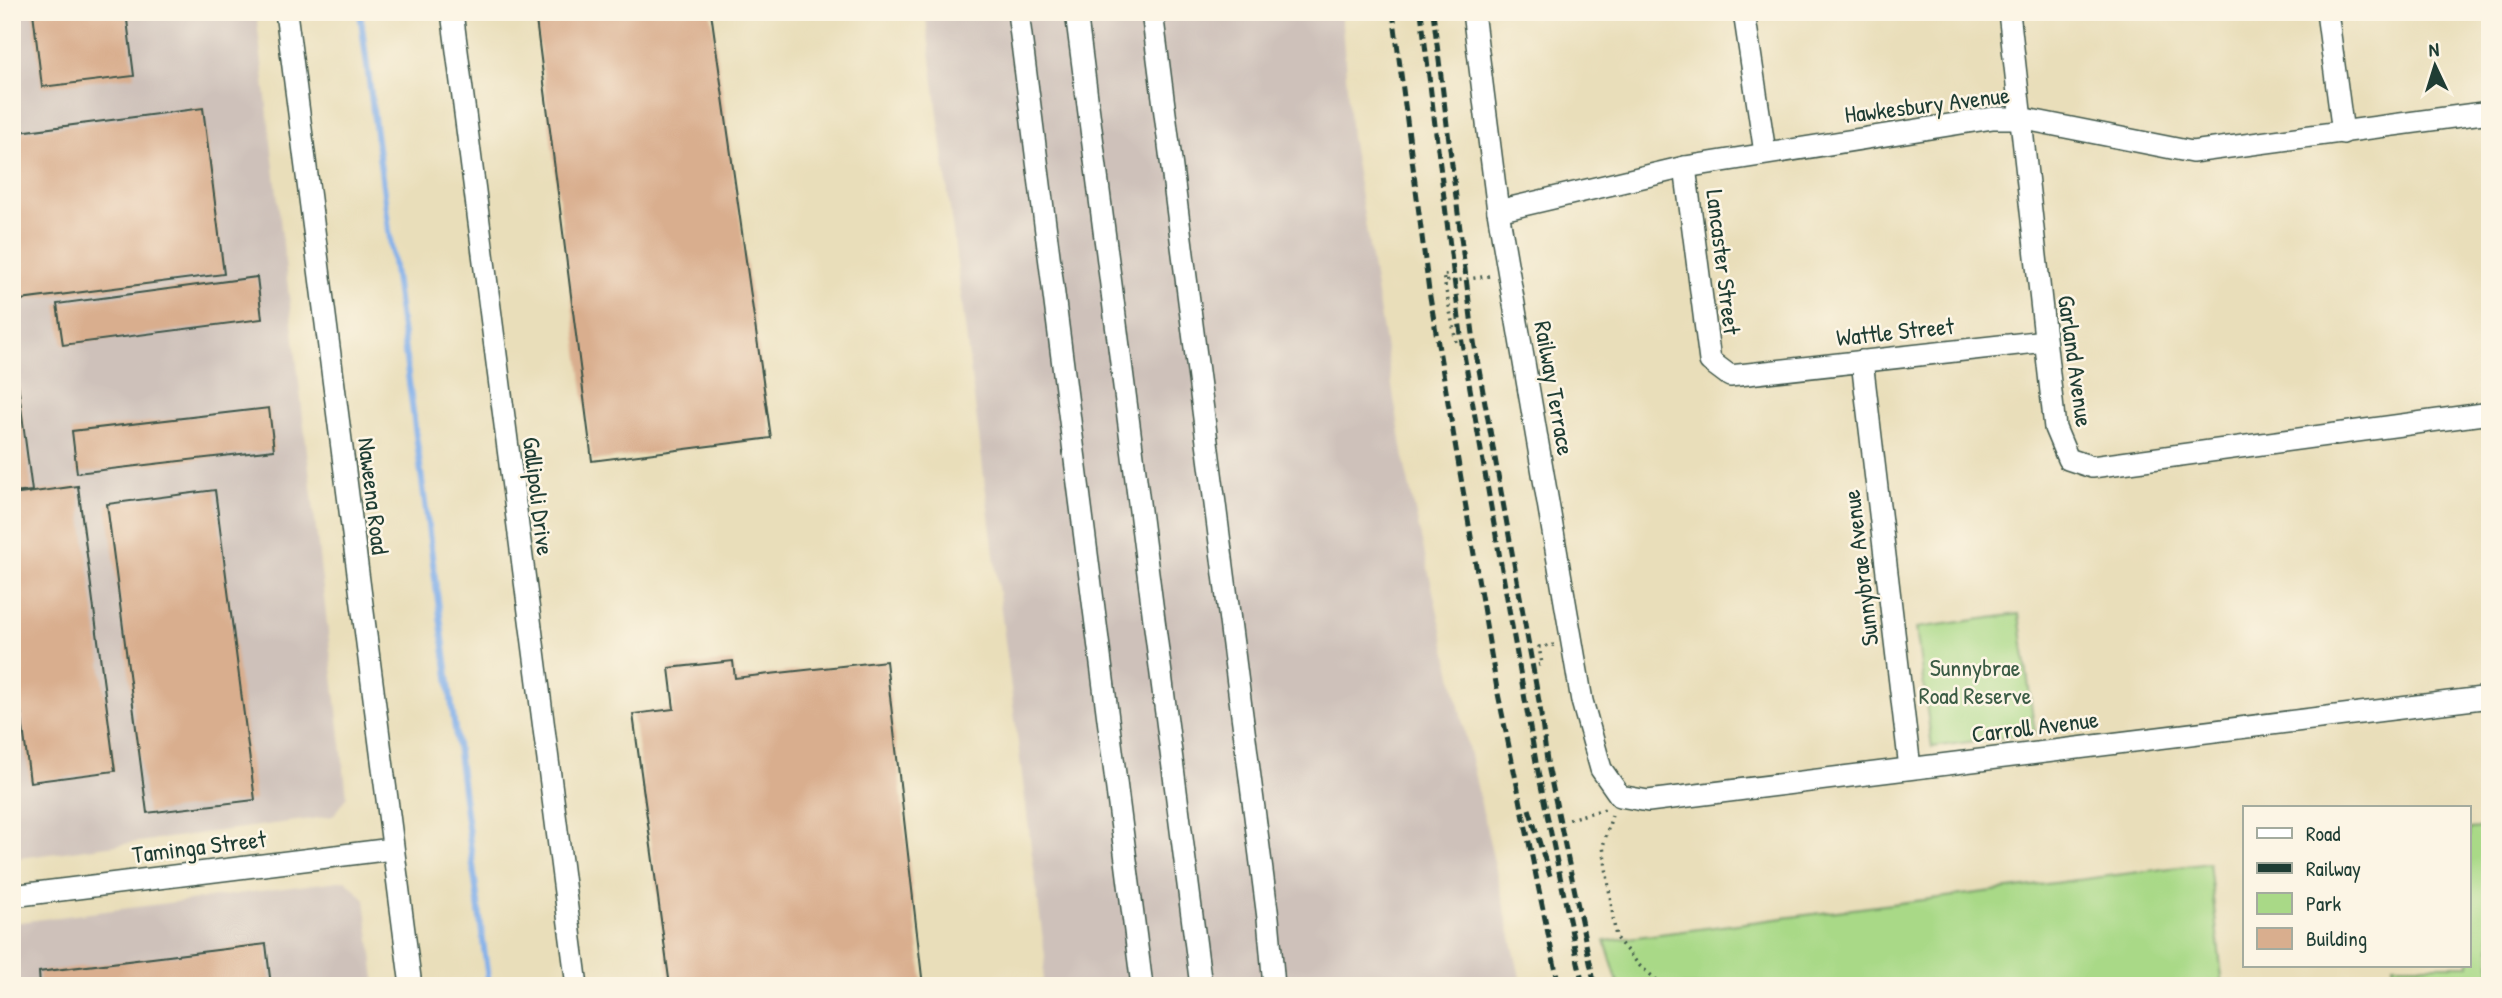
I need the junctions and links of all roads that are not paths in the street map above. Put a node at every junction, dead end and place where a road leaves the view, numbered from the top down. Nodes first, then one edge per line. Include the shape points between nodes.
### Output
1 (286, 12) edge
2 (452, 12) edge
3 (1018, 12) edge
4 (1076, 12) edge
5 (1152, 12) edge
6 (1473, 12) edge
7 (1744, 12) edge
8 (2009, 12) edge
9 (2327, 12) edge
10 (2490, 112) edge
11 (2020, 118) junction
12 (2343, 132) junction
13 (1765, 153) junction
14 (1685, 167) junction
15 (1498, 211) junction
16 (2045, 341) junction
17 (1862, 362) junction
18 (1751, 374) joint
19 (2490, 413) edge
20 (2490, 697) edge
21 (1910, 768) junction
22 (1620, 796) joint
23 (392, 849) junction
24 (12, 895) edge
25 (411, 986) edge
26 (577, 986) edge
27 (1142, 986) edge
28 (1201, 986) edge
29 (1274, 986) edge

1 - 23 street, Naweena Road
2 - 26 street, Gallipoli Drive
3 - 27 street
4 - 28 street
5 - 29 street
6 - 15 street, Railway Terrace
7 - 13 street
8 - 11 street, Garland Avenue
9 - 12 street
10 - 12 street, Hawkesbury Avenue
11 - 12 street, Hawkesbury Avenue via 2192,152
11 - 13 street, Hawkesbury Avenue via 1993,118
11 - 16 street, Garland Avenue
13 - 14 street, Hawkesbury Avenue
14 - 15 street, Hawkesbury Avenue
14 - 18 street, Lancaster Street via 1710,361 1730,376
15 - 22 street, Railway Terrace via 1582,701 1601,769
16 - 17 street, Wattle Street
16 - 19 street, Garland Avenue via 2055,428 2068,459 2092,467
17 - 18 street, Wattle Street
17 - 21 street, Sunnybrae Avenue
20 - 21 street, Carroll Avenue
21 - 22 street, Carroll Avenue via 1648,801
23 - 24 street, Taminga Street
23 - 25 street, Naweena Road

